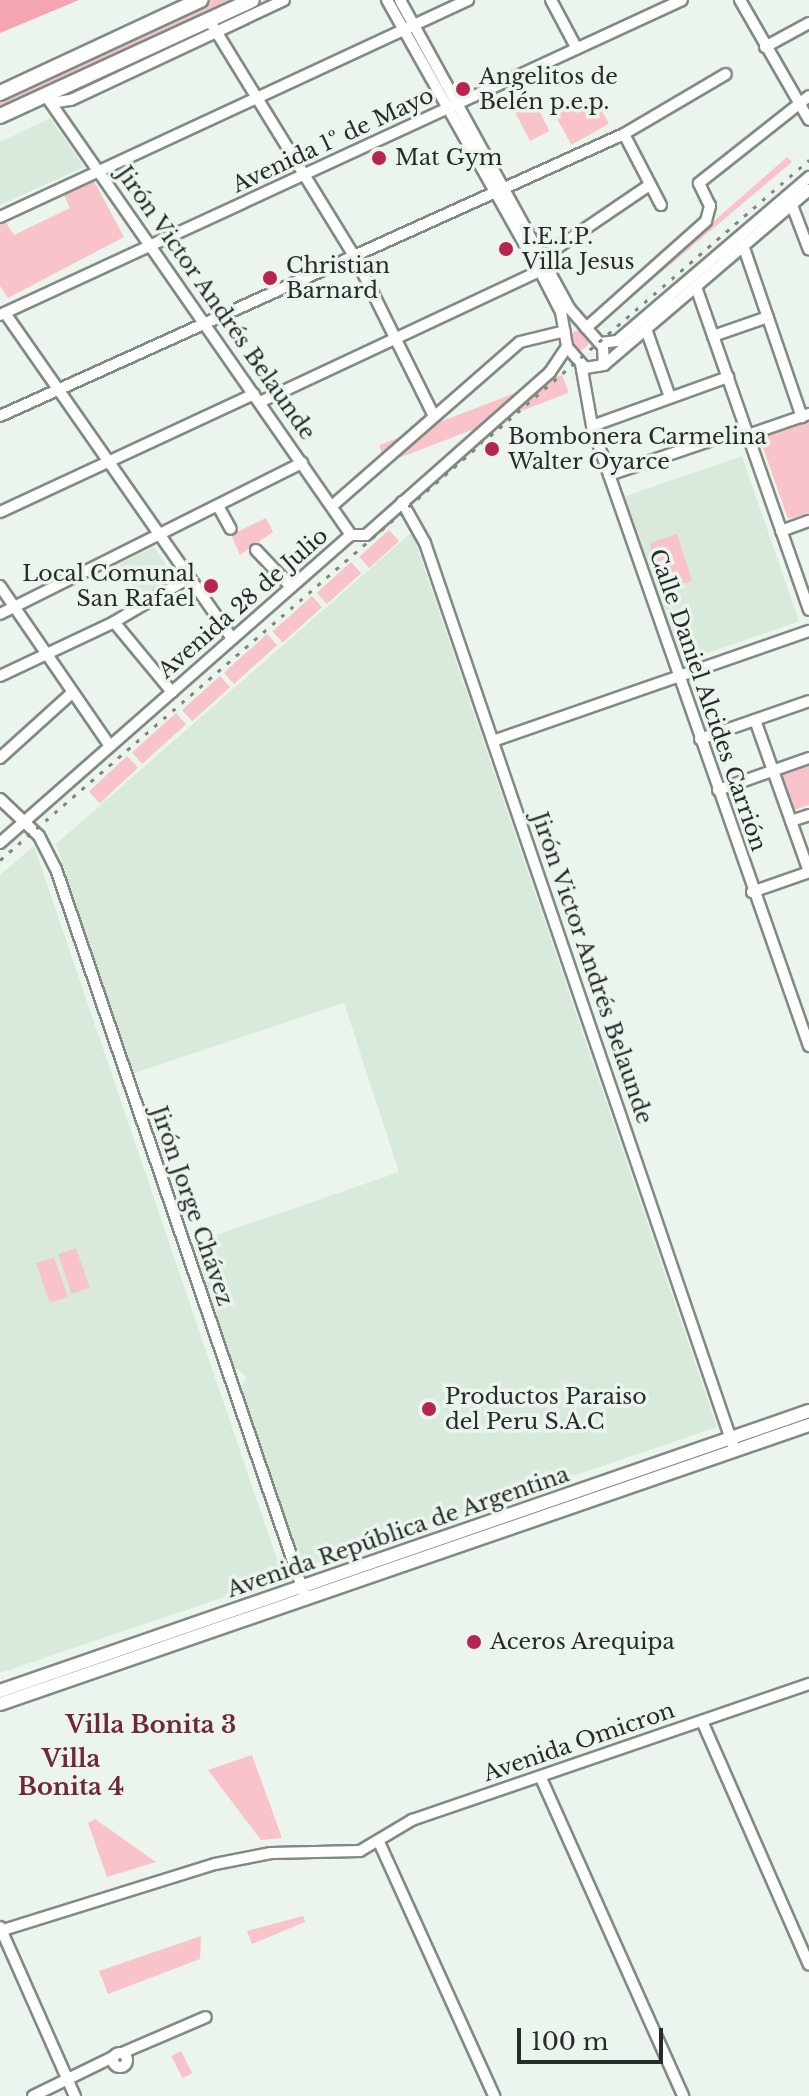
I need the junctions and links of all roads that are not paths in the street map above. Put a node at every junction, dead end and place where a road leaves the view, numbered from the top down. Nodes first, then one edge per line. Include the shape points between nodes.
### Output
1 (200, 0) edge
2 (252, 0) edge
3 (284, 0) edge
4 (387, 0) edge
5 (400, 0) edge
6 (468, 0) edge
7 (551, 0) edge
8 (682, 0) edge
9 (740, 0) edge
10 (809, 23) edge
11 (213, 26) junction
12 (409, 28) junction
13 (765, 47) junction
14 (577, 49) junction
15 (726, 74) dead end
16 (0, 93) edge
17 (259, 96) junction
18 (809, 96) edge
19 (49, 100) junction
20 (799, 104) junction
21 (454, 106) junction
22 (0, 116) edge
23 (809, 120) edge
24 (624, 134) junction
25 (99, 171) junction
26 (307, 174) junction
27 (809, 177) edge
28 (648, 186) junction
29 (809, 190) edge
30 (501, 191) junction
31 (790, 199) junction
32 (661, 205) dead end
33 (0, 217) edge
34 (149, 242) junction
35 (743, 245) junction
36 (808, 247) edge
37 (355, 257) junction
38 (543, 266) junction
39 (696, 287) junction
40 (2, 314) edge
41 (768, 317) junction
42 (206, 325) junction
43 (582, 325) junction
44 (646, 329) junction
45 (566, 330) junction
46 (713, 336) junction
47 (395, 340) junction
48 (601, 343) junction
49 (620, 345) junction
50 (567, 347) junction
51 (578, 362) junction
52 (604, 365) junction
53 (550, 372) junction
54 (728, 377) junction
55 (59, 389) junction
56 (670, 397) junction
57 (257, 398) junction
58 (433, 414) junction
59 (0, 416) edge
60 (806, 416) edge
61 (592, 426) junction
62 (747, 432) junction
63 (106, 462) junction
64 (302, 463) junction
65 (609, 475) junction
66 (402, 502) junction
67 (218, 506) junction
68 (332, 506) junction
69 (0, 512) edge
70 (809, 521) edge
71 (231, 529) dead end
72 (781, 531) junction
73 (351, 535) junction
74 (158, 536) junction
75 (256, 550) dead end
76 (187, 579) junction
77 (0, 586) edge
78 (291, 587) junction
79 (15, 607) junction
80 (809, 610) edge
81 (0, 614) edge
82 (114, 622) junction
83 (809, 631) edge
84 (232, 639) junction
85 (46, 654) junction
86 (0, 676) edge
87 (678, 676) junction
88 (73, 692) junction
89 (172, 692) junction
90 (809, 701) edge
91 (755, 720) junction
92 (700, 739) junction
93 (493, 741) junction
94 (110, 746) junction
95 (0, 758) edge
96 (809, 758) edge
97 (773, 771) junction
98 (718, 790) junction
99 (0, 799) edge
100 (809, 815) edge
101 (24, 821) junction
102 (791, 821) junction
103 (0, 843) edge
104 (809, 872) edge
105 (752, 892) junction
106 (809, 1046) edge
107 (809, 1411) edge
108 (809, 1425) edge
109 (731, 1438) junction
110 (735, 1451) junction
111 (523, 1509) junction
112 (528, 1522) junction
113 (303, 1593) junction
114 (809, 1684) edge
115 (0, 1691) edge
116 (0, 1704) edge
117 (702, 1721) junction
118 (541, 1778) junction
119 (379, 1842) junction
120 (0, 1930) edge
121 (809, 1965) edge
122 (206, 2017) dead end
123 (68, 2080) junction
124 (33, 2096) edge
125 (75, 2096) edge
126 (494, 2096) edge
127 (683, 2096) edge

1 - 16 highway
2 - 11 highway
3 - 11 street
4 - 12 street
5 - 12 street
6 - 12 street
7 - 14 street
8 - 14 street, Avenida 1º de Mayo
9 - 13 street
10 - 13 street
11 - 17 street
11 - 19 highway
12 - 17 street
12 - 21 street
13 - 20 street
14 - 21 street, Avenida 1º de Mayo
15 - 24 street
17 - 25 street
17 - 26 street
18 - 20 street
19 - 22 highway
19 - 25 street, Jirón Victor Andrés Belaunde
20 - 23 street
20 - 43 street via 699,183 710,206 706,221
21 - 26 street, Avenida 1º de Mayo
21 - 30 street
24 - 28 street
24 - 30 street
25 - 33 street
25 - 34 street, Jirón Victor Andrés Belaunde
26 - 34 street, Avenida 1º de Mayo
26 - 37 street
27 - 31 street
28 - 32 street
28 - 38 street
29 - 31 street
30 - 37 street
30 - 38 street
31 - 35 street
31 - 36 street
31 - 49 street
34 - 40 street, Avenida 1º de Mayo
34 - 42 street, Jirón Victor Andrés Belaunde
35 - 39 street
35 - 41 street
37 - 42 street
37 - 47 street
38 - 43 street
38 - 45 street
38 - 47 street
39 - 44 street
39 - 46 street
40 - 55 street
41 - 46 street
41 - 60 street
42 - 55 street
42 - 57 street, Jirón Victor Andrés Belaunde
43 - 45 street
43 - 48 street
44 - 49 street
44 - 56 street
45 - 50 street
45 - 58 street via 520,342
46 - 54 street
47 - 57 street
47 - 58 street
48 - 49 street
48 - 52 street
49 - 52 street
50 - 51 street
50 - 53 street, Avenida 28 de Julio
51 - 52 street via 595,370
51 - 53 street, Avenida 28 de Julio
51 - 61 street, Calle Daniel Alcides Carrión
53 - 66 street, Avenida 28 de Julio
54 - 56 street
54 - 62 street
55 - 59 street
55 - 63 street
56 - 61 street
57 - 63 street
57 - 64 street, Jirón Victor Andrés Belaunde
58 - 68 street
60 - 62 street
61 - 65 street, Calle Daniel Alcides Carrión
62 - 65 street
62 - 72 street
63 - 69 street
63 - 74 street
64 - 67 street
64 - 68 street, Jirón Victor Andrés Belaunde
65 - 87 street, Calle Daniel Alcides Carrión
66 - 73 street, Avenida 28 de Julio via 362,537
66 - 93 street, Jirón Victor Andrés Belaunde via 422,534
67 - 71 street
67 - 74 street
68 - 73 street, Jirón Victor Andrés Belaunde
70 - 72 street
72 - 80 street
73 - 78 street, Avenida 28 de Julio
74 - 76 street
74 - 79 street
75 - 78 street
76 - 82 street
76 - 84 street
77 - 79 street
78 - 84 street, Avenida 28 de Julio
79 - 81 street
79 - 85 street
82 - 85 street
82 - 89 street
83 - 87 street
84 - 89 street, Avenida 28 de Julio
85 - 86 street
85 - 88 street
87 - 92 street, Calle Daniel Alcides Carrión
87 - 93 street
88 - 94 street
88 - 95 street
89 - 94 street, Avenida 28 de Julio
90 - 91 street
91 - 92 street
91 - 97 street
92 - 98 street, Calle Daniel Alcides Carrión
93 - 109 street, Jirón Victor Andrés Belaunde
94 - 101 street, Avenida 28 de Julio
96 - 97 street
97 - 98 street
97 - 102 street
98 - 105 street, Calle Daniel Alcides Carrión
99 - 101 street, Jirón Jorge Chávez
100 - 102 street
101 - 103 street, Avenida 28 de Julio
101 - 113 street, Jirón Jorge Chávez via 56,869
102 - 104 street
104 - 105 street
105 - 106 street, Calle Daniel Alcides Carrión
107 - 109 main road, Avenida República de Argentina
108 - 110 main road, Avenida República de Argentina
109 - 110 street, Jirón Victor Andrés Belaunde
109 - 111 main road, Avenida República de Argentina
110 - 112 main road, Avenida República de Argentina
111 - 112 main road
111 - 113 main road, Avenida República de Argentina
112 - 113 main road, Avenida República de Argentina
113 - 115 main road, Avenida República de Argentina
113 - 116 main road, Avenida República de Argentina
114 - 117 street, Avenida Omicron
117 - 118 street, Avenida Omicron
117 - 121 street
118 - 119 street, Avenida Omicron via 412,1820
118 - 127 street
119 - 120 street, Avenida Omicron via 368,1849 271,1853 215,1864
119 - 126 street
120 - 123 street
122 - 123 street
123 - 124 street
123 - 125 street

